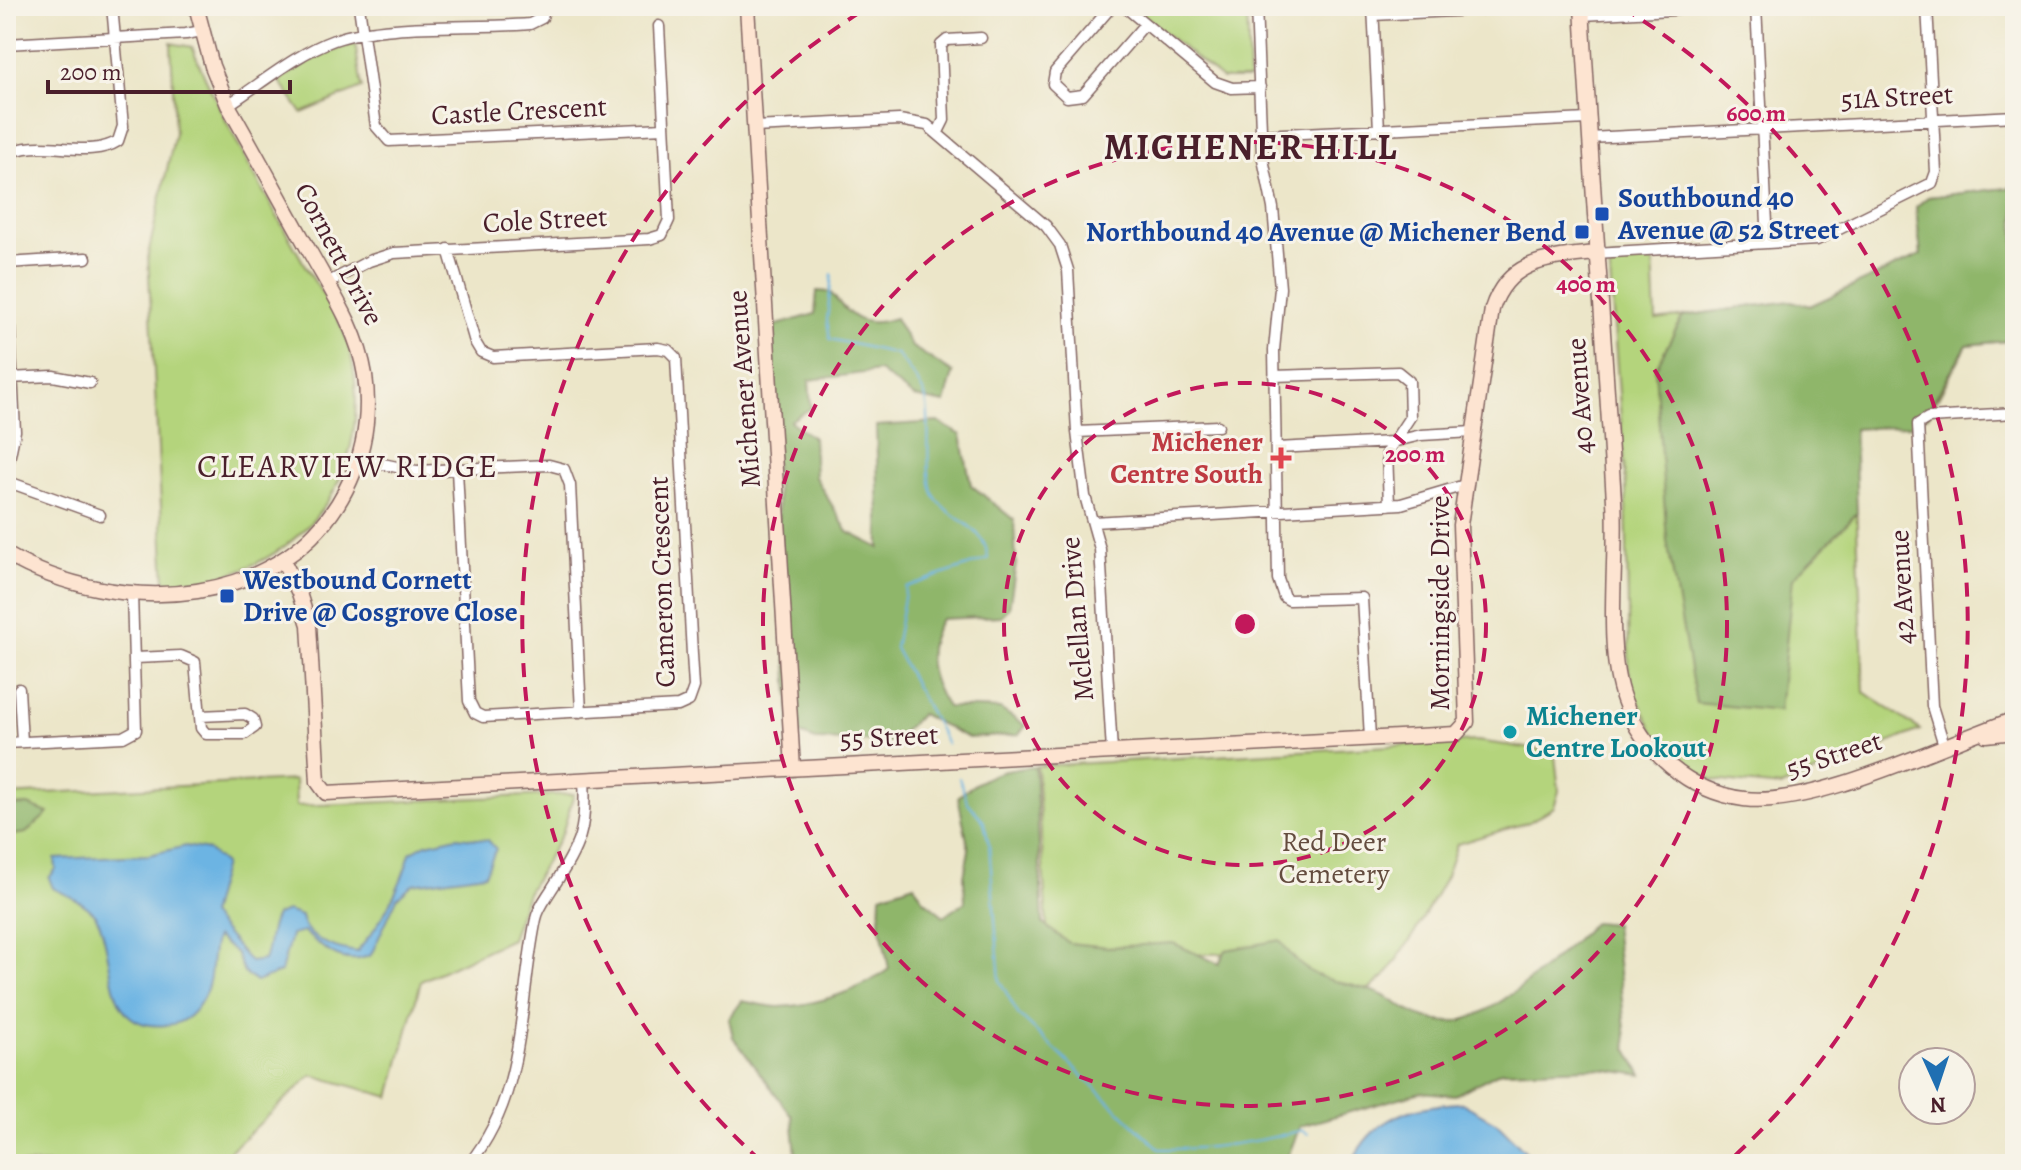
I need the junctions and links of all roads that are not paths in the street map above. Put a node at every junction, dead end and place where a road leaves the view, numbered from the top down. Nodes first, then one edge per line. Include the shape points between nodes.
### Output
1 (112, 6) edge
2 (196, 6) edge
3 (359, 6) edge
4 (545, 6) edge
5 (747, 6) edge
6 (1112, 6) edge
7 (1124, 6) edge
8 (1256, 6) edge
9 (1742, 6) edge
10 (1756, 6) edge
11 (1927, 6) edge
12 (1493, 9) dead end
13 (1582, 10) edge
14 (1373, 11) edge
15 (1145, 24) junction
16 (659, 26) dead end
17 (202, 31) junction
18 (363, 34) junction
19 (115, 38) junction
20 (981, 38) dead end
21 (6, 44) edge
22 (1260, 87) junction
23 (228, 105) junction
24 (2015, 116) edge
25 (1588, 119) junction
26 (1933, 119) junction
27 (754, 127) junction
28 (664, 128) junction
29 (1762, 129) junction
30 (1379, 130) junction
31 (938, 132) junction
32 (1262, 135) junction
33 (1589, 138) junction
34 (6, 155) edge
35 (1768, 243) junction
36 (448, 249) junction
37 (6, 250) edge
38 (1595, 253) junction
39 (86, 258) dead end
40 (7, 263) edge
41 (327, 283) junction
42 (1274, 376) junction
43 (9, 378) edge
44 (90, 383) dead end
45 (2015, 413) edge
46 (1218, 426) dead end
47 (1077, 432) junction
48 (1473, 432) junction
49 (1392, 442) junction
50 (1277, 448) junction
51 (359, 459) junction
52 (457, 470) junction
53 (6, 474) edge
54 (6, 481) edge
55 (1465, 485) junction
56 (1389, 505) junction
57 (1277, 511) junction
58 (100, 515) dead end
59 (1093, 522) junction
60 (6, 554) edge
61 (283, 560) junction
62 (132, 593) junction
63 (135, 658) junction
64 (1619, 686) joint
65 (19, 689) dead end
66 (581, 712) junction
67 (200, 716) junction
68 (2015, 719) edge
69 (1462, 731) joint
70 (2015, 732) edge
71 (1966, 737) junction
72 (1370, 738) junction
73 (22, 742) junction
74 (6, 743) edge
75 (1944, 745) junction
76 (1112, 752) junction
77 (793, 769) junction
78 (584, 779) junction
79 (469, 1164) edge

1 - 19 street
2 - 17 street, Cornett Drive
3 - 18 street
4 - 18 street via 539,21 530,24
5 - 27 street, Michener Avenue
6 - 15 street via 1055,72 1053,84 1067,97 1083,95
7 - 15 street
8 - 22 street
9 - 13 street
10 - 29 street
11 - 26 street
12 - 14 street
13 - 25 street, 40 Avenue
14 - 30 street
15 - 22 street via 1215,82 1232,88
16 - 28 street
17 - 19 street
17 - 23 street, Cornett Drive
18 - 23 street via 318,47
18 - 28 street, Castle Crescent via 376,126 389,141
19 - 21 street
19 - 34 street via 123,126 118,141
20 - 31 street via 942,43 944,120
22 - 32 street
23 - 41 street, Cornett Drive
24 - 26 street, 51A Street
25 - 30 street
25 - 33 street, 40 Avenue
26 - 29 street, 51A Street
26 - 35 street via 1932,183 1820,239
27 - 31 street via 899,120
27 - 77 street, Michener Avenue
28 - 36 street, Cole Street via 669,220 662,235
29 - 33 street, 51A Street
29 - 35 street
30 - 32 street
31 - 47 street, Mclellan Drive via 1055,237 1069,275
32 - 42 street via 1280,288
33 - 38 street, 40 Avenue
35 - 38 street
36 - 41 street, Cole Street via 387,254
36 - 66 street, Cameron Crescent via 475,342 484,354 658,348 672,353 677,363 693,692 678,706
37 - 40 street
38 - 48 street, Morningside Drive via 1537,260 1503,285 1489,322
38 - 64 street, 40 Avenue via 1614,504
39 - 40 street
40 - 43 street
41 - 51 street, Cornett Drive via 355,337 365,373 366,426
42 - 49 street via 1398,372 1409,381 1410,412
42 - 50 street
43 - 44 street via 53,376
43 - 53 street via 15,431
45 - 75 street, 42 Avenue via 1933,417 1918,424 1932,706
46 - 47 street
47 - 59 street, Mclellan Drive
48 - 49 street
48 - 55 street, Morningside Drive
49 - 50 street
49 - 56 street via 1387,455
50 - 57 street
51 - 52 street via 406,470
51 - 61 street, Cornett Drive via 323,524
52 - 66 street, Cameron Crescent via 472,710 489,717
52 - 66 street via 549,465 568,473
54 - 58 street
55 - 56 street
55 - 69 street, Morningside Drive via 1460,528 1467,722
56 - 57 street
57 - 59 street
57 - 72 street via 1278,579 1284,597 1362,598
59 - 76 street, Mclellan Drive via 1100,555
60 - 62 street, Cornett Drive via 67,581
61 - 62 street, Cornett Drive via 217,587
61 - 78 street, 55 Street via 309,625 320,789 330,793
62 - 63 street
63 - 67 street via 191,658 198,669
63 - 73 street via 138,718 133,733
64 - 75 street, 55 Street via 1638,729 1674,770 1705,788 1744,799 1808,794
65 - 73 street
67 - 67 street via 201,728 210,736 250,733 255,727 245,714
68 - 71 street, 55 Street
69 - 72 street, 55 Street
70 - 71 street
71 - 75 street, 55 Street
72 - 76 street, 55 Street
73 - 74 street
76 - 77 street, 55 Street
77 - 78 street, 55 Street
78 - 79 street via 582,839 536,915 517,1062 501,1112

